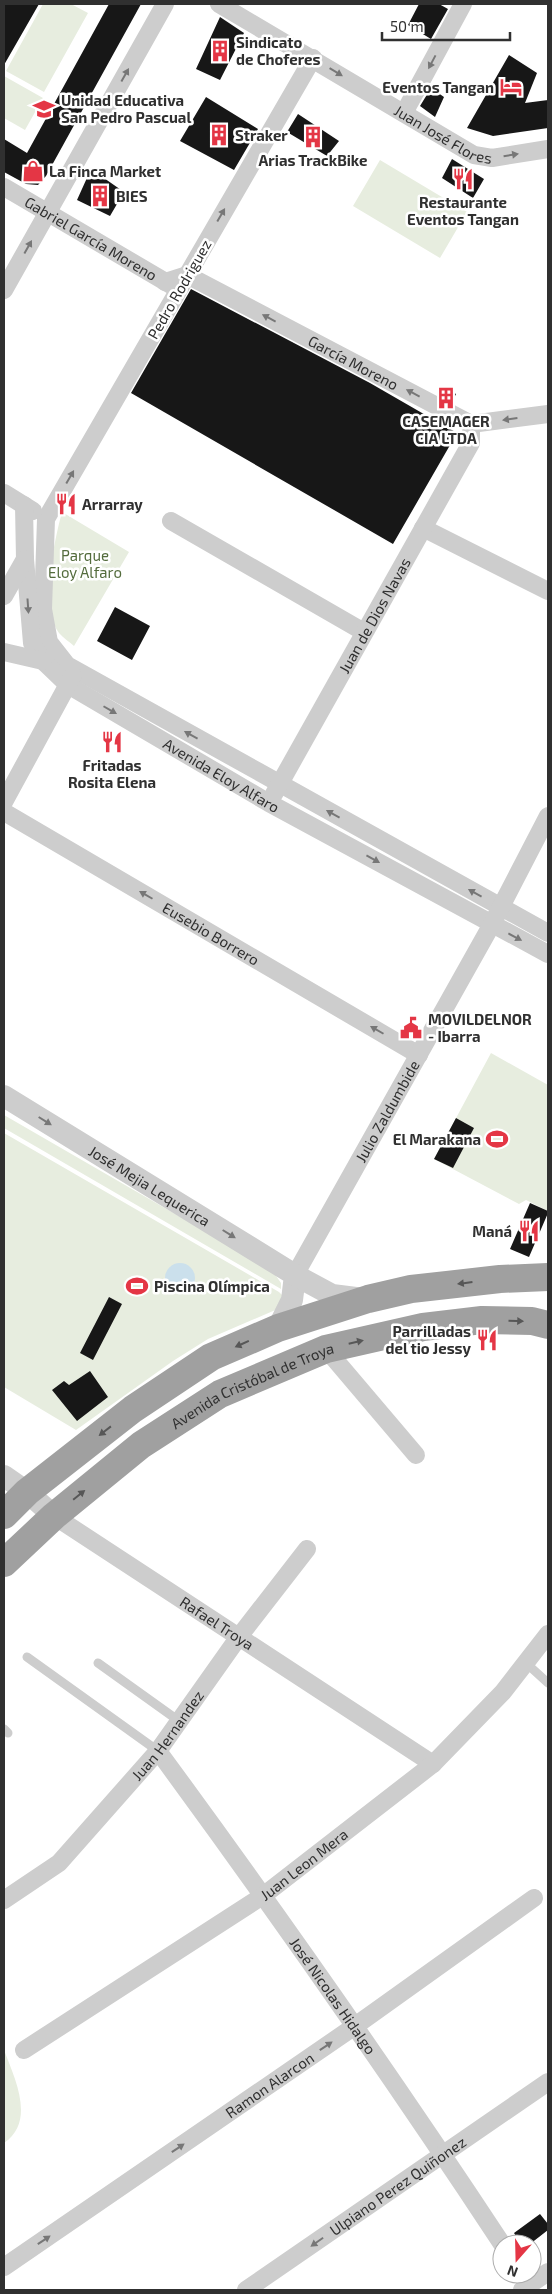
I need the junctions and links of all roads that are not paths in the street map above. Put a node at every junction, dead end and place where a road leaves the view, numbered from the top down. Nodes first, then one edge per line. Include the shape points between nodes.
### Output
1 (165, 4) edge
2 (219, 4) edge
3 (462, 4) edge
4 (313, 58) junction
5 (404, 113) junction
6 (548, 149) edge
7 (4, 187) edge
8 (47, 213) junction
9 (177, 282) junction
10 (4, 290) edge
11 (548, 414) edge
12 (471, 424) junction
13 (4, 493) edge
14 (24, 505) junction
15 (46, 519) junction
16 (171, 521) dead end
17 (423, 528) junction
18 (24, 559) junction
19 (548, 591) edge
20 (4, 596) edge
21 (364, 632) junction
22 (4, 652) edge
23 (43, 661) junction
24 (72, 678) junction
25 (279, 784) junction
26 (4, 802) edge
27 (269, 803) junction
28 (4, 812) edge
29 (548, 816) edge
30 (501, 907) junction
31 (492, 924) junction
32 (548, 933) edge
33 (548, 954) edge
34 (419, 1055) junction
35 (4, 1096) edge
36 (296, 1275) junction
37 (548, 1276) edge
38 (368, 1299) junction
39 (548, 1325) edge
40 (278, 1328) junction
41 (326, 1350) junction
42 (416, 1455) dead end
43 (4, 1476) edge
44 (27, 1492) junction
45 (4, 1515) edge
46 (54, 1516) junction
47 (307, 1549) dead end
48 (4, 1563) edge
49 (548, 1634) edge
50 (238, 1638) junction
51 (28, 1657) dead end
52 (98, 1663) dead end
53 (526, 1663) junction
54 (547, 1678) edge
55 (179, 1721) junction
56 (158, 1751) junction
57 (433, 1764) junction
58 (264, 1895) junction
59 (534, 1898) dead end
60 (4, 1900) edge
61 (356, 2026) junction
62 (24, 2050) dead end
63 (548, 2082) edge
64 (443, 2155) junction
65 (495, 2234) edge
66 (4, 2268) edge
67 (548, 2272) edge
68 (526, 2285) edge
69 (246, 2290) edge

8 -> 1 street
2 - 4 street, Juan José Flores
3 -> 5 street
4 -> 5 street, Juan José Flores
9 -> 4 street, Pedro Rodriguez
5 -> 6 street, Juan José Flores via 474,155 492,158
7 - 8 street, Gabriel García Moreno
8 - 9 street, Gabriel García Moreno
10 -> 8 street
12 -> 9 street, García Moreno
15 -> 9 street, Pedro Rodriguez
11 -> 12 street
12 - 17 street, Juan de Dios Navas via 471,443
13 - 14 street
14 - 15 street
14 - 18 street, Avenida Eloy Alfaro
15 - 24 street, Avenida Eloy Alfaro via 43,609 49,642 67,665
16 - 21 street
17 - 19 street
17 - 21 street, Juan de Dios Navas
18 - 20 street
18 -> 23 street, Avenida Eloy Alfaro via 32,643
21 - 25 street, Juan de Dios Navas
22 - 23 street
23 - 24 street, Avenida Eloy Alfaro
25 -> 24 street, Avenida Eloy Alfaro
24 - 26 street
24 -> 27 street, Avenida Eloy Alfaro
25 - 27 street, Juan de Dios Navas
30 -> 25 street, Avenida Eloy Alfaro
27 -> 31 street, Avenida Eloy Alfaro
34 -> 28 street, Eusebio Borrero
29 - 30 street, Julio Zaldumbide
30 - 31 street, Julio Zaldumbide
30 - 32 street, Avenida Eloy Alfaro
31 -> 33 street, Avenida Eloy Alfaro
31 - 34 street, Julio Zaldumbide
34 - 36 street, Julio Zaldumbide
35 -> 36 street, José Mejia Lequerica
36 - 38 street, José Mejia Lequerica via 332,1295
36 - 40 street via 292,1300
37 -> 38 highway via 411,1289
38 - 40 highway
41 -> 39 highway, Avenida Cristóbal de Troya via 423,1327 482,1320 532,1321
40 -> 44 highway via 211,1357 133,1409
41 - 42 street
46 -> 41 highway, Avenida Cristóbal de Troya via 140,1445 220,1394
43 - 44 street, Rafael Troya
44 - 45 highway
44 - 46 street, Rafael Troya
46 - 48 highway, Avenida Cristóbal de Troya
46 - 50 street, Rafael Troya
47 - 50 street, Juan Hernandez
49 - 53 street, Juan Leon Mera
50 - 55 street, Juan Hernandez
50 - 57 street, Rafael Troya
51 - 56 lane
52 - 55 lane
53 - 54 lane
53 - 57 street, Juan Leon Mera via 503,1692
55 - 56 street, Juan Hernandez
56 - 58 street, José Nicolas Hidalgo
56 - 60 street, Juan Hernandez via 59,1863
57 - 58 street, Juan Leon Mera
58 - 61 street, José Nicolas Hidalgo
58 - 62 street, Juan Leon Mera
59 - 61 street, Ramon Alarcon
61 - 64 street, José Nicolas Hidalgo
66 -> 61 street, Ramon Alarcon
63 - 64 street, Ulpiano Perez Quiñonez
64 - 65 street, José Nicolas Hidalgo
64 -> 69 street, Ulpiano Perez Quiñonez
67 - 68 street

